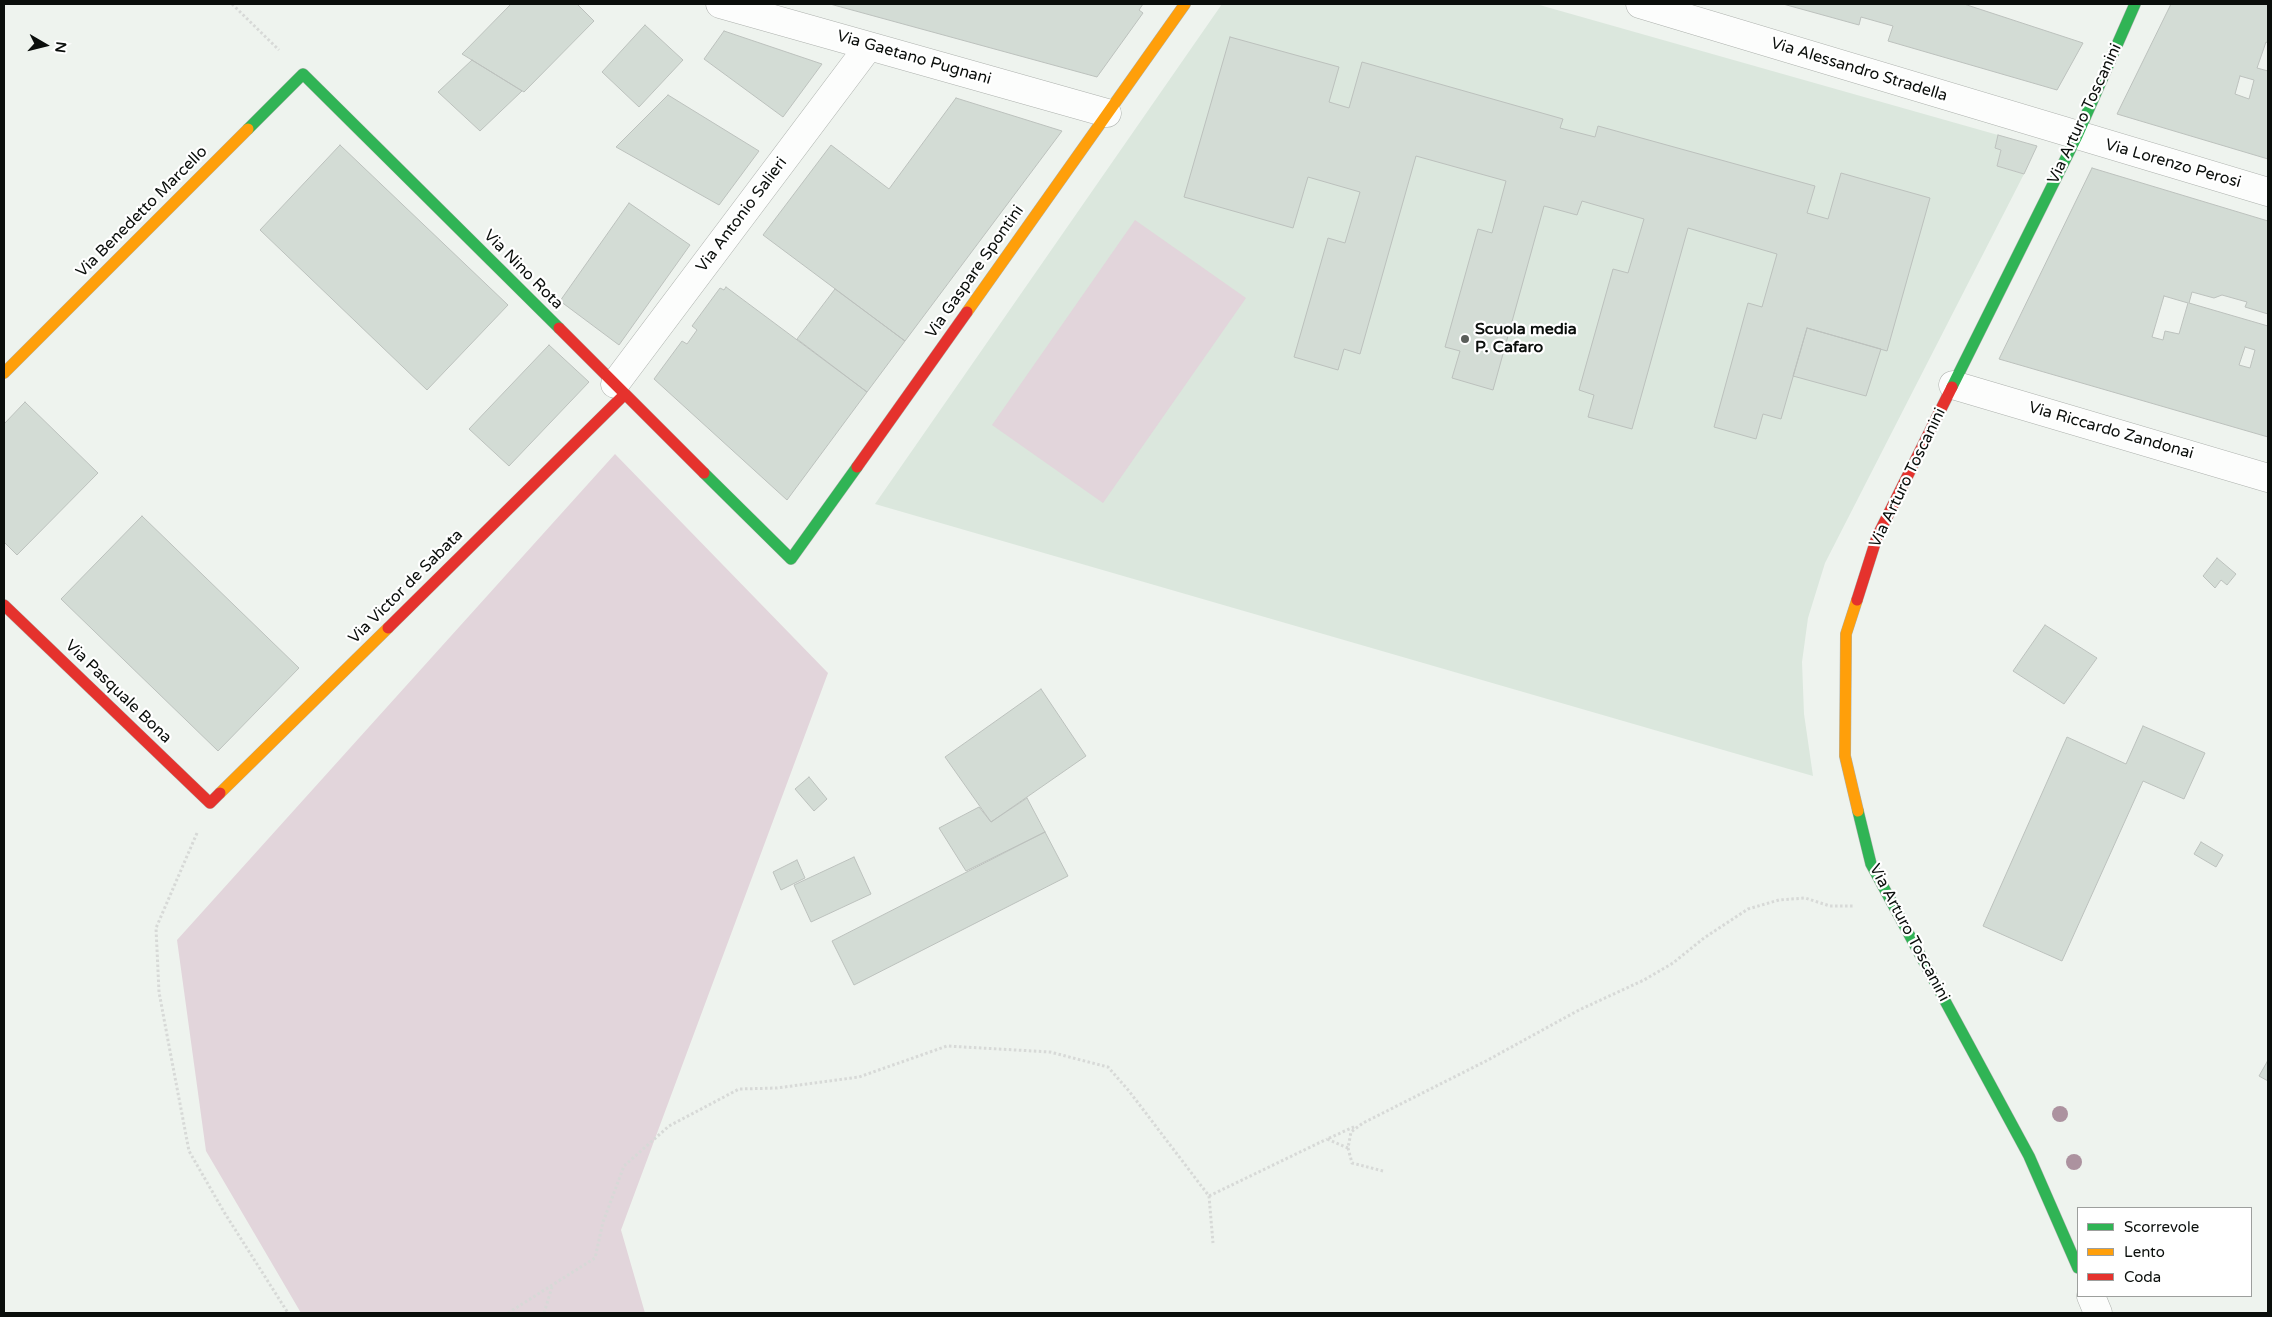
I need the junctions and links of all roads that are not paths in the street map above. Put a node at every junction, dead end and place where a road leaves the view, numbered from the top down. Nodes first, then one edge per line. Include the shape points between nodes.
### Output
1 (720, 4) edge
2 (1185, 4) edge
3 (1640, 4) edge
4 (2135, 4) edge
5 (776, 11) edge
6 (869, 46) junction
7 (302, 74) joint
8 (1107, 113) junction
9 (2077, 136) junction
10 (2268, 192) edge
11 (4, 373) edge
12 (1954, 385) junction
13 (620, 389) junction
14 (2268, 478) edge
15 (791, 559) joint
16 (4, 605) edge
17 (210, 803) joint
18 (2077, 1266) edge
19 (2090, 1297) edge
20 (2098, 1313) edge

1 - 5 street, Via Gaetano Pugnani
2 - 8 street, Via Gaspare Spontini
3 - 9 street, Via Alessandro Stradella
4 - 9 street, Via Arturo Toscanini
5 - 6 street, Via Gaetano Pugnani
6 - 8 street, Via Gaetano Pugnani
6 - 13 street, Via Antonio Salieri
7 - 11 street, Via Benedetto Marcello
7 - 13 street, Via Nino Rota
8 - 15 street, Via Gaspare Spontini
9 - 10 street, Via Lorenzo Perosi
9 - 12 street, Via Arturo Toscanini
12 - 14 street, Via Riccardo Zandonai
12 - 18 street, Via Arturo Toscanini via 1877,537 1846,634 1845,756 1871,864 2029,1156
13 - 15 street, Via Nino Rota
13 - 17 street, Via Victor de Sabata
16 - 17 street, Via Pasquale Bona
19 - 20 street

